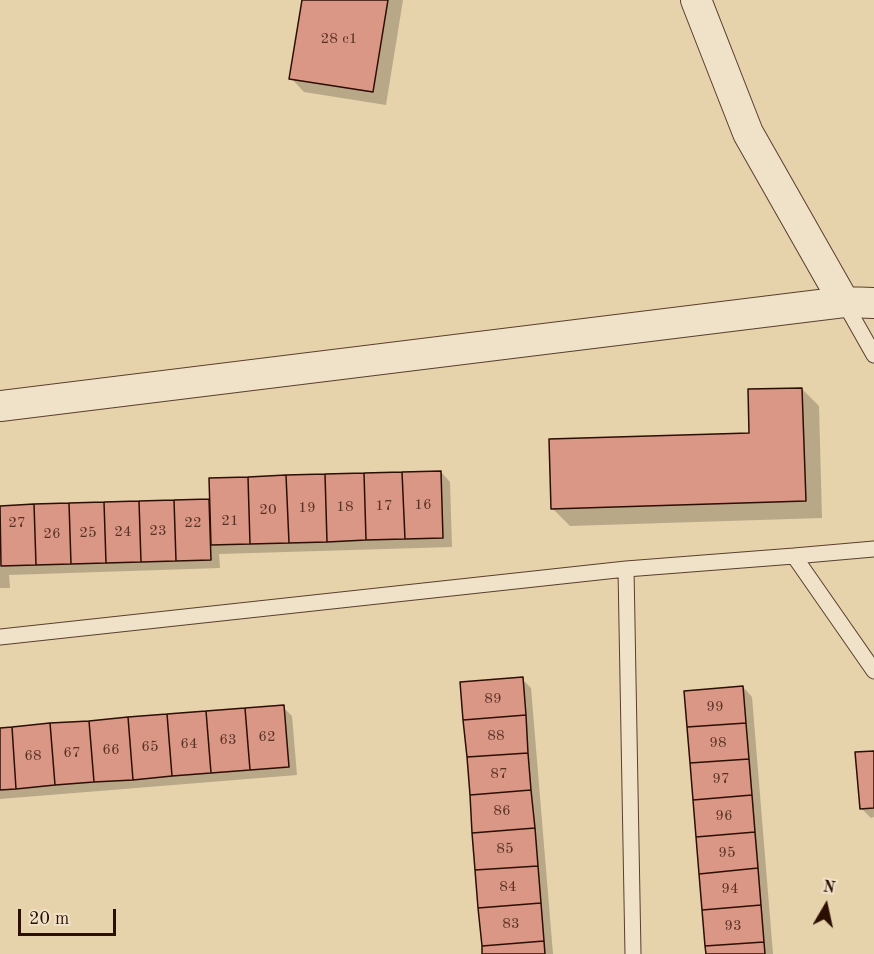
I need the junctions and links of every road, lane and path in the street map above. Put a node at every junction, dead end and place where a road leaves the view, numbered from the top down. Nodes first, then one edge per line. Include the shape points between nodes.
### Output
1 (696, 0) edge
2 (844, 302) junction
3 (874, 303) edge
4 (874, 355) edge
5 (0, 406) edge
6 (874, 549) edge
7 (794, 556) junction
8 (626, 569) junction
9 (0, 637) edge
10 (874, 671) edge
11 (633, 954) edge

1 - 2 street via 748,133
2 - 3 street
2 - 4 lane
2 - 5 street
6 - 7 lane
7 - 8 lane
7 - 10 lane
8 - 9 lane
8 - 11 lane

